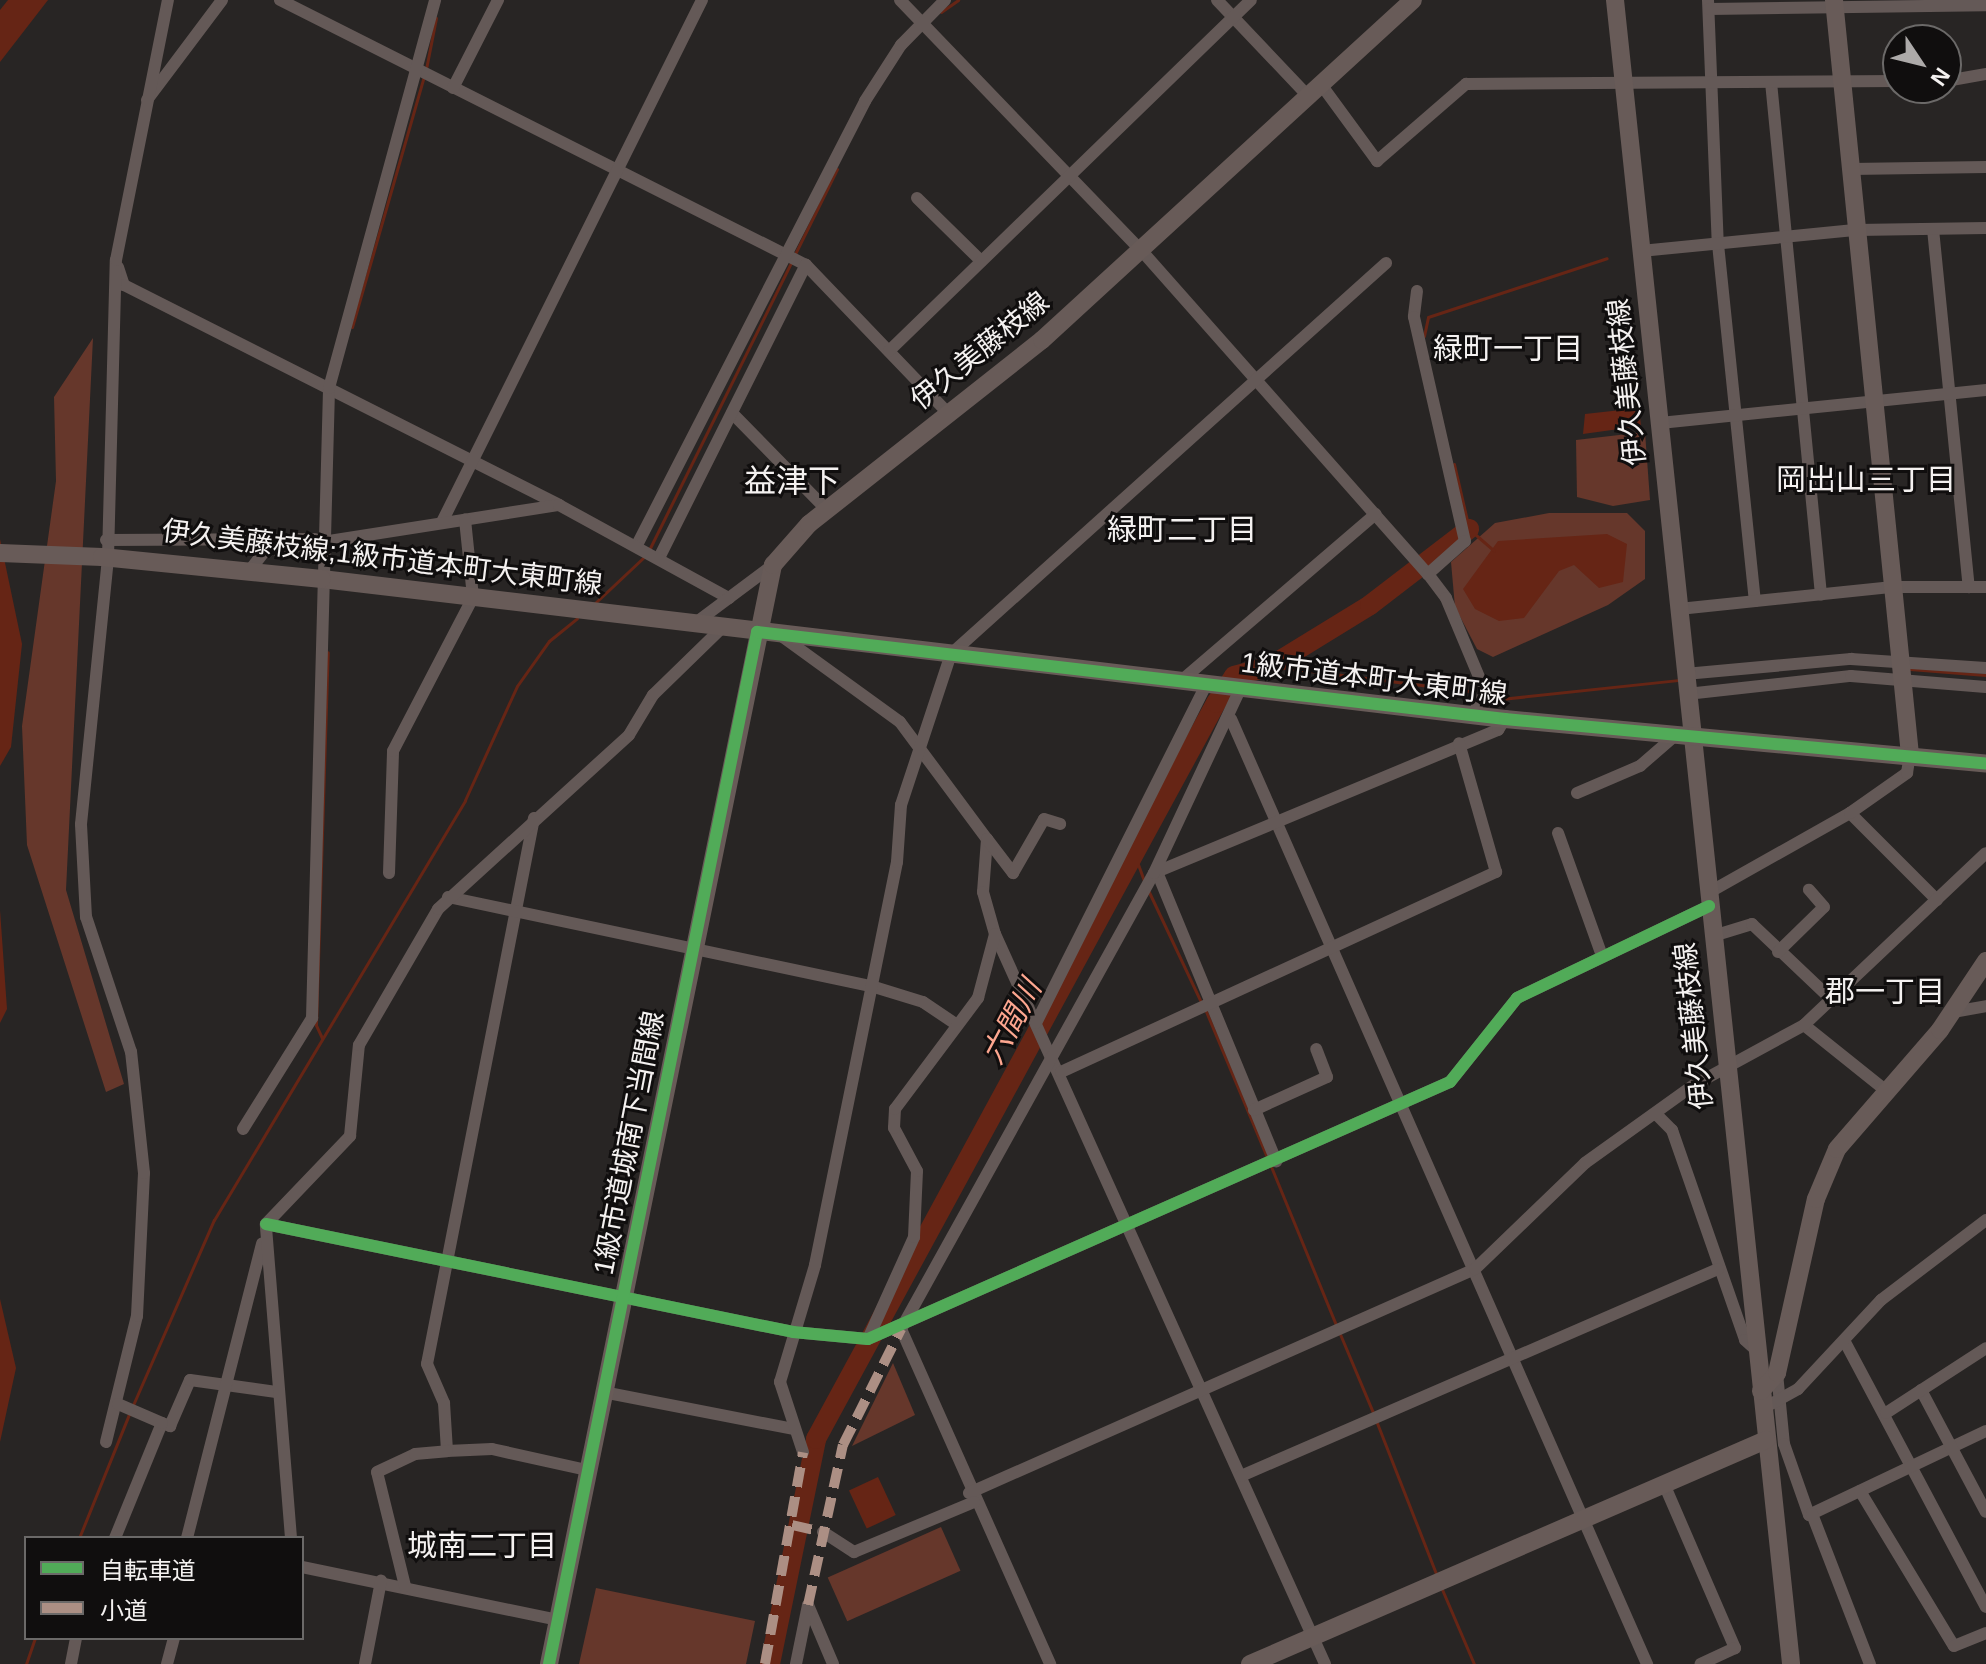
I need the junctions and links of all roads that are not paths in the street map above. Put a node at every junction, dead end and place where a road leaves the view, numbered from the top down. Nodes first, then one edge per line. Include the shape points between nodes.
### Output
1 (168, 0) edge
2 (222, 0) edge
3 (280, 0) edge
4 (435, 0) edge
5 (498, 0) edge
6 (702, 0) edge
7 (900, 0) edge
8 (945, 0) edge
9 (1217, 0) edge
10 (1251, 0) edge
11 (1413, 0) edge
12 (1615, 0) edge
13 (1834, 3) edge
14 (1708, 4) edge
15 (1986, 5) edge
16 (1233, 17) junction
17 (920, 21) junction
18 (419, 70) junction
19 (1986, 74) edge
20 (1962, 78) edge
21 (1843, 81) junction
22 (1882, 81) edge
23 (1716, 82) junction
24 (1771, 82) junction
25 (1624, 83) junction
26 (453, 88) junction
27 (1314, 89) junction
28 (144, 107) junction
29 (1986, 167) edge
30 (1851, 169) junction
31 (617, 170) junction
32 (1070, 176) junction
33 (917, 198) dead end
34 (1986, 228) edge
35 (1933, 229) junction
36 (1857, 230) junction
37 (1785, 237) junction
38 (1718, 244) junction
39 (1141, 250) junction
40 (1641, 251) junction
41 (788, 256) junction
42 (116, 260) junction
43 (981, 261) junction
44 (1386, 263) dead end
45 (806, 265) junction
46 (1417, 291) dead end
47 (889, 351) junction
48 (1257, 379) junction
49 (329, 388) junction
50 (1986, 390) edge
51 (1950, 394) junction
52 (1875, 402) junction
53 (1803, 409) junction
54 (732, 413) junction
55 (949, 414) junction
56 (1734, 415) junction
57 (1660, 423) junction
58 (473, 460) junction
59 (559, 505) junction
60 (827, 510) junction
61 (1376, 514) junction
62 (465, 519) junction
63 (442, 522) junction
64 (324, 541) junction
65 (640, 544) junction
66 (107, 549) junction
67 (0, 553) edge
68 (660, 556) junction
69 (773, 565) junction
70 (250, 570) junction
71 (1428, 574) junction
72 (321, 578) junction
73 (1893, 587) junction
74 (1969, 587) junction
75 (1986, 587) edge
76 (1821, 595) junction
77 (473, 597) junction
78 (729, 598) junction
79 (1755, 601) junction
80 (1679, 609) junction
81 (694, 624) junction
82 (722, 628) junction
83 (757, 632) junction
84 (779, 634) junction
85 (951, 654) junction
86 (1986, 668) edge
87 (1902, 671) junction
88 (1182, 680) junction
89 (1207, 683) junction
90 (1686, 684) junction
91 (1241, 687) junction
92 (1986, 687) edge
93 (1475, 715) junction
94 (1231, 719) junction
95 (1505, 719) junction
96 (1685, 734) junction
97 (1459, 743) junction
98 (923, 748) junction
99 (1910, 755) junction
100 (1986, 764) edge
101 (1577, 793) dead end
102 (1850, 813) junction
103 (534, 818) junction
104 (1276, 820) junction
105 (1060, 824) dead end
106 (1558, 833) dead end
107 (987, 839) junction
108 (1986, 853) edge
109 (1156, 872) junction
110 (389, 873) dead end
111 (1809, 890) dead end
112 (448, 897) junction
113 (1709, 899) junction
114 (1937, 900) junction
115 (515, 912) junction
116 (995, 934) junction
117 (1713, 936) junction
118 (1335, 947) junction
119 (693, 950) junction
120 (1778, 952) junction
121 (1602, 956) junction
122 (1986, 961) edge
123 (871, 986) junction
124 (1831, 999) junction
125 (1208, 1005) junction
126 (1986, 1006) edge
127 (1953, 1012) junction
128 (1036, 1023) junction
129 (956, 1024) junction
130 (1804, 1025) junction
131 (1316, 1049) dead end
132 (1050, 1051) junction
133 (1727, 1067) junction
134 (1061, 1072) junction
135 (1885, 1090) junction
136 (1401, 1104) junction
137 (1254, 1110) junction
138 (1658, 1116) junction
139 (243, 1129) dead end
140 (1276, 1161) junction
141 (1986, 1220) edge
142 (1129, 1227) junction
143 (265, 1230) junction
144 (445, 1263) junction
145 (1475, 1269) junction
146 (1718, 1269) junction
147 (622, 1297) junction
148 (901, 1329) junction
149 (793, 1332) junction
150 (868, 1339) junction
151 (1845, 1342) junction
152 (1986, 1348) edge
153 (1756, 1350) junction
154 (1513, 1357) junction
155 (225, 1385) junction
156 (1921, 1390) junction
157 (1202, 1391) junction
158 (276, 1392) junction
159 (603, 1392) junction
160 (1767, 1400) junction
161 (118, 1404) junction
162 (1886, 1413) junction
163 (162, 1423) junction
164 (794, 1429) junction
165 (1986, 1431) edge
166 (1766, 1440) junction
167 (106, 1442) dead end
168 (1952, 1447) junction
169 (447, 1451) junction
170 (803, 1452) dead end
171 (1912, 1466) junction
172 (587, 1470) junction
173 (1241, 1476) junction
174 (1664, 1484) junction
175 (1860, 1491) junction
176 (972, 1497) junction
177 (1986, 1512) edge
178 (1812, 1514) junction
179 (1584, 1520) junction
180 (823, 1532) dead end
181 (116, 1536) edge
182 (187, 1536) edge
183 (291, 1536) edge
184 (304, 1567) edge
185 (381, 1581) junction
186 (405, 1586) junction
187 (1986, 1607) edge
188 (558, 1620) junction
189 (1986, 1633) edge
190 (1313, 1637) junction
191 (76, 1640) edge
192 (173, 1640) edge
193 (71, 1664) edge
194 (167, 1664) edge
195 (365, 1664) edge
196 (549, 1664) edge
197 (796, 1664) edge
198 (833, 1664) edge
199 (1050, 1664) edge
200 (1250, 1664) edge
201 (1325, 1664) edge
202 (1647, 1664) edge
203 (1700, 1664) edge
204 (1791, 1664) edge
205 (1870, 1664) edge

1 - 28 street
2 - 28 street
3 - 18 street
4 - 18 street
5 - 26 street
6 - 31 street
7 - 17 street
8 - 17 street
9 - 16 street
10 - 16 street
11 - 27 street, 伊久美藤枝線
12 - 25 street, 伊久美藤枝線
13 - 14 street
13 - 15 street
13 - 21 street
14 - 23 street
16 - 27 street
16 - 32 street
17 - 32 street
17 - 41 street via 865,101
18 - 26 street
18 - 49 street
19 - 20 street
21 - 22 street
21 - 24 street
21 - 30 street
23 - 24 street
23 - 25 street
23 - 38 street
24 - 37 street
25 - 27 street via 1466,84 1377,161
25 - 40 street, 伊久美藤枝線
26 - 31 street
27 - 39 street, 伊久美藤枝線
28 - 42 street
29 - 30 street
30 - 36 street
31 - 41 street
31 - 58 street
32 - 39 street
32 - 43 street
33 - 43 street
34 - 35 street
35 - 36 street
35 - 51 street
36 - 37 street
36 - 52 street
37 - 38 street
37 - 53 street
38 - 40 street
38 - 56 street
39 - 48 street
39 - 55 street, 伊久美藤枝線
40 - 57 street, 伊久美藤枝線
41 - 45 street
41 - 65 street
42 - 49 street via 124,285
42 - 66 street
43 - 47 street
44 - 48 street
45 - 47 street
45 - 54 street
46 - 71 street via 1414,317 1465,541
47 - 55 street
48 - 61 street
48 - 85 street
49 - 58 street
49 - 64 street
50 - 51 street
51 - 52 street
51 - 74 street
52 - 53 street
52 - 73 street
53 - 56 street
53 - 76 street
54 - 60 street
54 - 68 street
55 - 60 street, 伊久美藤枝線
56 - 57 street
56 - 79 street
57 - 80 street, 伊久美藤枝線
58 - 59 street
58 - 63 street
59 - 62 street
59 - 65 street
60 - 69 street, 伊久美藤枝線
61 - 71 street
61 - 88 street
62 - 63 street
62 - 77 street
63 - 64 street
64 - 66 street
64 - 70 street via 265,551
64 - 72 street
65 - 68 street
66 - 67 street, 伊久美藤枝線;1級市道本町大東町線
66 - 70 street, 伊久美藤枝線;1級市道本町大東町線, bridge
66 - 161 street via 80,882 139,1092 141,1273
68 - 78 street
69 - 78 street
69 - 83 street
70 - 72 street, 伊久美藤枝線;1級市道本町大東町線, bridge
71 - 93 street via 1446,598 1482,684
72 - 77 street, 伊久美藤枝線;1級市道本町大東町線
72 - 139 street via 312,1018
73 - 74 street
73 - 76 street
73 - 87 street
74 - 75 street
76 - 79 street
77 - 81 street, 伊久美藤枝線;1級市道本町大東町線
77 - 110 street via 393,751
78 - 81 street
79 - 80 street
80 - 90 street, 伊久美藤枝線
81 - 82 street, 伊久美藤枝線;1級市道本町大東町線
82 - 83 street, 伊久美藤枝線;1級市道本町大東町線
82 - 103 street via 653,695 629,735
83 - 84 street, 1級市道本町大東町線
83 - 119 street, 1級市道城南下当間線
84 - 85 street, 1級市道本町大東町線
84 - 98 street via 900,722
85 - 88 street, 1級市道本町大東町線
85 - 98 street
86 - 87 street
87 - 90 street
87 - 90 street via 1802,661
87 - 92 street
87 - 99 street
88 - 89 street, 1級市道本町大東町線
89 - 91 street, 1級市道本町大東町線
89 - 128 street
90 - 96 street, 伊久美藤枝線
91 - 93 street, 1級市道本町大東町線
91 - 94 street
93 - 95 street, 1級市道本町大東町線
94 - 104 street
94 - 109 street
95 - 96 street, 1級市道本町大東町線
95 - 97 street via 1498,730
96 - 99 street, 1級市道本町大東町線
96 - 101 street via 1640,766
96 - 113 street, 伊久美藤枝線
97 - 104 street
97 - 118 street via 1496,872
98 - 107 street
98 - 123 street via 901,805 897,862
99 - 100 street, 1級市道本町大東町線
99 - 102 street via 1907,773
102 - 113 street
102 - 114 street
103 - 112 street
103 - 115 street
104 - 109 street
104 - 118 street
105 - 107 street via 1044,819 1013,873
106 - 121 street
107 - 116 street via 983,892
108 - 114 street
109 - 125 street
109 - 132 street
111 - 120 street via 1824,907
112 - 115 street
112 - 143 street via 359,1045 350,1136
113 - 117 street, 伊久美藤枝線
113 - 121 street
114 - 124 street
115 - 119 street
115 - 144 street
116 - 128 street
116 - 129 street via 978,998
117 - 120 street via 1752,924
117 - 133 street, 伊久美藤枝線
118 - 125 street
118 - 136 street
119 - 123 street
119 - 147 street, 1級市道城南下当間線
120 - 124 street
121 - 136 street via 1517,998 1450,1082
122 - 127 street
123 - 129 street via 923,1002
123 - 149 street via 815,1265
124 - 130 street
125 - 134 street
125 - 137 street
126 - 127 street
127 - 135 street
128 - 132 street
129 - 150 street via 895,1109 894,1128 917,1171 914,1237
130 - 133 street
130 - 135 street
131 - 137 street via 1327,1077
132 - 134 street
132 - 148 street
133 - 138 street
133 - 153 street, 伊久美藤枝線
134 - 142 street
135 - 160 street via 1825,1173
136 - 140 street
136 - 145 street
137 - 140 street
138 - 145 street via 1585,1163
138 - 146 street via 1672,1130
140 - 142 street
141 - 151 street via 1881,1300
142 - 148 street
142 - 157 street
143 - 144 street
143 - 155 street
143 - 158 street
144 - 147 street
144 - 169 street via 427,1364 444,1403
145 - 154 street
145 - 157 street
146 - 153 street via 1745,1340
146 - 154 street
147 - 149 street
147 - 159 street, 1級市道城南下当間線
148 - 150 street
148 - 176 street
149 - 150 street
149 - 164 street via 780,1382
151 - 160 street
151 - 162 street
152 - 156 street
153 - 160 street, 伊久美藤枝線
154 - 173 street
154 - 179 street
155 - 158 street
155 - 163 street via 190,1380 170,1426
155 - 182 street
156 - 162 street
156 - 168 street
157 - 173 street
157 - 176 street
158 - 183 street
159 - 164 street
159 - 172 street, 1級市道城南下当間線
160 - 166 street, 伊久美藤枝線
160 - 178 street
161 - 163 street
161 - 167 street
162 - 171 street
163 - 181 street
164 - 170 street
165 - 168 street
166 - 174 street
166 - 204 street, 伊久美藤枝線
168 - 171 street
168 - 177 street
169 - 172 street via 492,1449
169 - 186 street via 415,1454 377,1472
171 - 175 street
171 - 187 street
172 - 188 street, 1級市道城南下当間線
173 - 190 street
174 - 179 street
174 - 203 street via 1735,1648
175 - 178 street
175 - 189 street via 1954,1646
176 - 180 street via 854,1552
176 - 199 street
178 - 205 street
179 - 190 street
179 - 202 street
184 - 185 street
185 - 186 street
185 - 195 street
186 - 188 street
188 - 196 street, 1級市道城南下当間線
190 - 200 street
190 - 201 street
191 - 193 street
192 - 194 street
197 - 198 street via 808,1605

